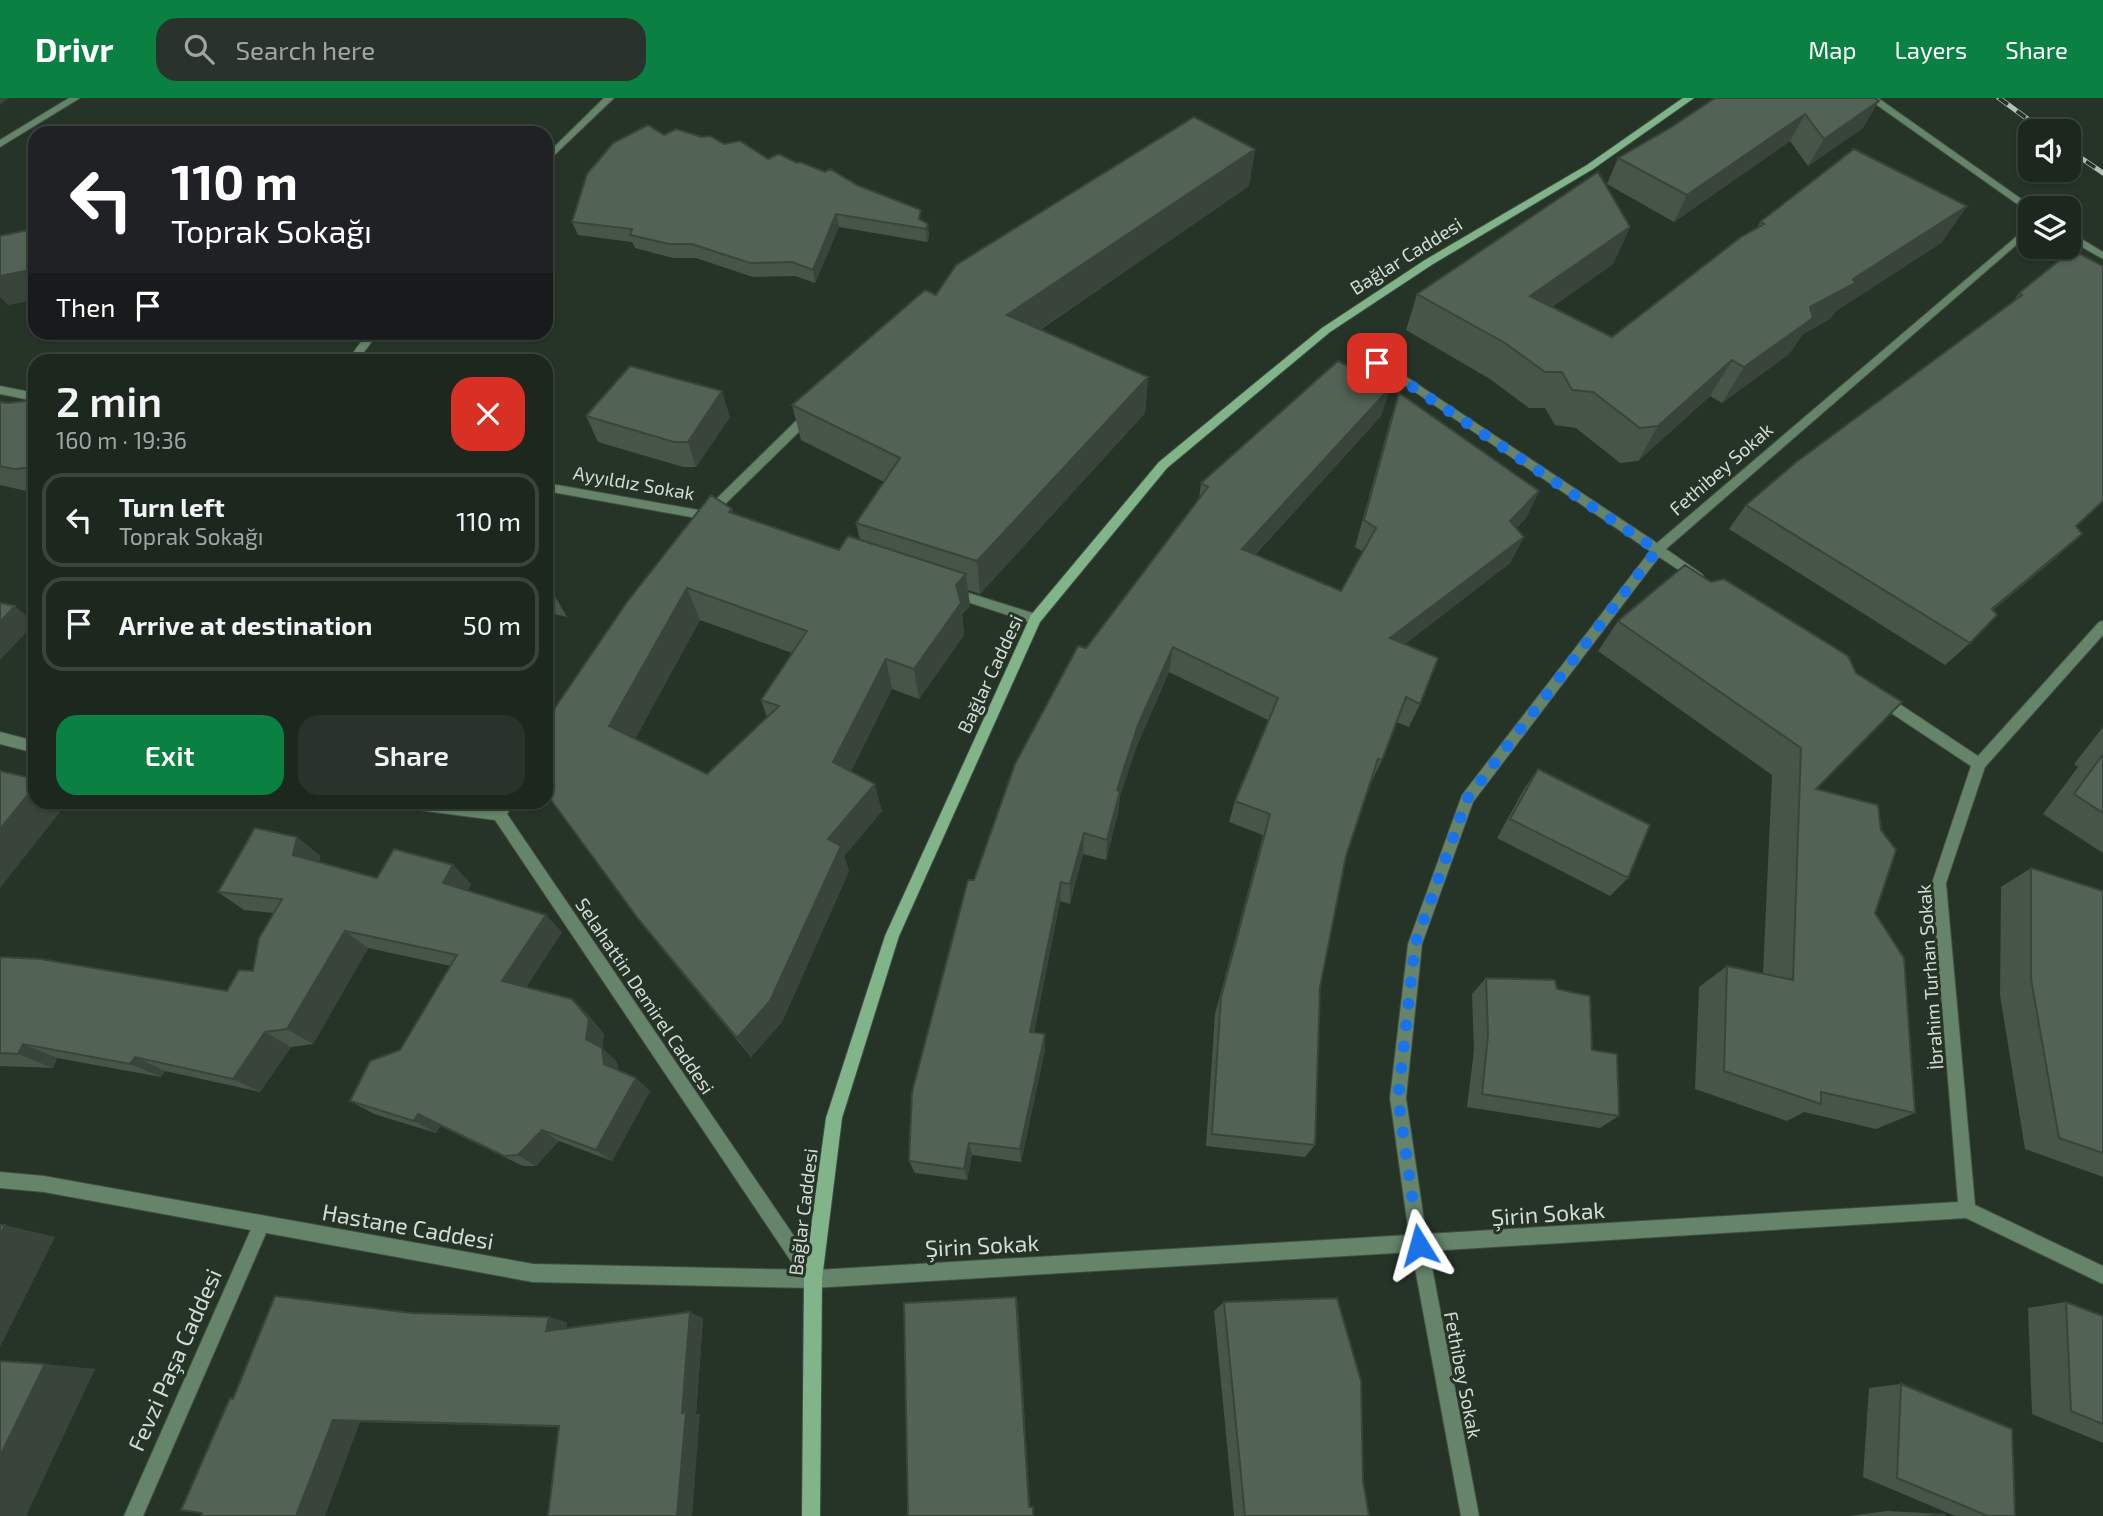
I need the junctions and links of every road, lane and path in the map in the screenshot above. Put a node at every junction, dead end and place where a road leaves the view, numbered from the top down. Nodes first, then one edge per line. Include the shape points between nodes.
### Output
1 (75, 98) edge
2 (610, 98) edge
3 (1689, 98) edge
4 (1872, 98) edge
5 (29, 126) edge
6 (28, 127) edge
7 (0, 144) edge
8 (553, 153) edge
9 (2018, 201) edge
10 (2018, 238) edge
11 (2081, 242) edge
12 (2103, 256) edge
13 (1377, 363) dead end
14 (0, 390) edge
15 (28, 396) edge
16 (822, 401) edge
17 (553, 488) edge
18 (721, 519) edge
19 (704, 520) junction
20 (1657, 550) junction
21 (1715, 588) edge
22 (944, 590) edge
23 (1035, 620) junction
24 (2103, 626) edge
25 (1864, 687) edge
26 (0, 738) edge
27 (28, 745) edge
28 (1979, 764) junction
29 (505, 809) edge
30 (0, 1180) edge
31 (1967, 1210) junction
32 (262, 1224) junction
33 (1419, 1245) junction
34 (2103, 1275) edge
35 (813, 1279) junction
36 (133, 1516) edge
37 (811, 1516) edge
38 (1470, 1516) edge

1 - 5 street
2 - 8 street
3 - 23 main road, Bağlar Caddesi via 1590,167 1429,262 1326,330 1163,466
4 - 9 street
6 - 7 street
10 - 20 street, Fethibey Sokak
11 - 12 street
13 - 20 street
14 - 15 street
16 - 19 street
17 - 19 street, Ayyıldız Sokak
18 - 19 street, Ayyıldız Sokak
20 - 21 street
20 - 33 street, Fethibey Sokak via 1467,799 1415,944 1398,1098
22 - 23 street
23 - 35 main road, Bağlar Caddesi via 892,936 834,1118
24 - 28 street, İbrahim Turhan Sokak
25 - 28 street
26 - 27 street
28 - 31 street, İbrahim Turhan Sokak via 1939,883
29 - 35 street, Selahattin Demirel Caddesi
30 - 32 street, Hastane Caddesi
31 - 33 street, Şirin Sokak
31 - 34 street, Şirin Sokak
32 - 35 street, Hastane Caddesi via 533,1273
32 - 36 street, Fevzi Paşa Caddesi
33 - 35 street, Şirin Sokak
33 - 38 street, Fethibey Sokak
35 - 37 main road, Bağlar Caddesi

